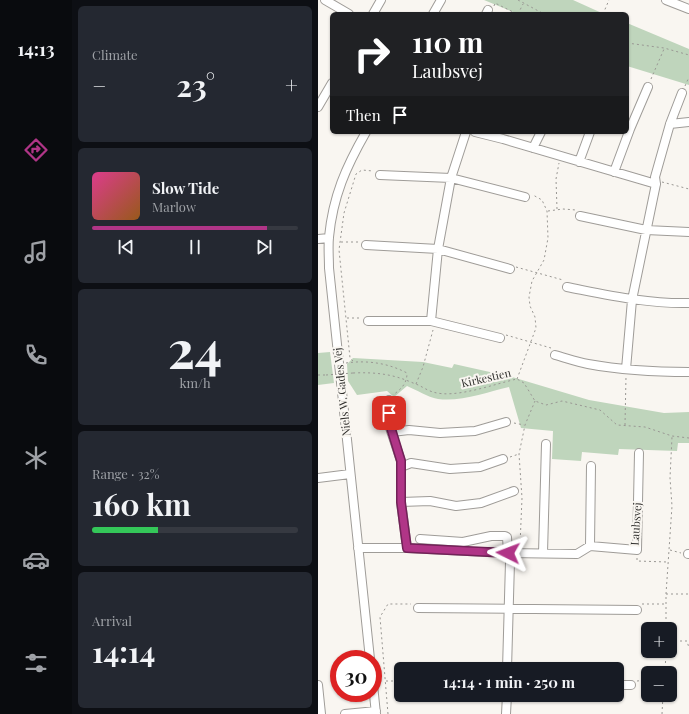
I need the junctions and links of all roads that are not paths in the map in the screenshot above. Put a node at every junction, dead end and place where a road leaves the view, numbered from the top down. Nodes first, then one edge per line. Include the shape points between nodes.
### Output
1 (325, 0) edge
2 (381, 0) edge
3 (441, 0) edge
4 (666, 0) edge
5 (689, 9) edge
6 (346, 12) edge
7 (374, 12) edge
8 (434, 12) edge
9 (330, 87) edge
10 (648, 87) road end
11 (682, 93) road end
12 (318, 107) edge
13 (689, 122) edge
14 (670, 124) junction
15 (629, 132) edge
16 (365, 134) edge
17 (465, 134) edge
18 (494, 134) edge
19 (540, 134) edge
20 (589, 134) edge
21 (628, 134) edge
22 (504, 135) edge
23 (533, 148) junction
24 (579, 162) junction
25 (614, 172) junction
26 (380, 175) road end
27 (451, 178) junction
28 (656, 184) junction
29 (524, 197) road end
30 (580, 216) road end
31 (646, 230) junction
32 (689, 232) edge
33 (329, 238) junction
34 (318, 239) edge
35 (366, 245) road end
36 (438, 248) junction
37 (510, 269) road end
38 (567, 287) road end
39 (632, 300) junction
40 (689, 303) edge
41 (368, 321) road end
42 (433, 321) junction
43 (500, 338) road end
44 (555, 355) road end
45 (626, 369) junction
46 (689, 372) edge
47 (389, 400) road end
48 (506, 422) road end
49 (392, 432) junction
50 (546, 444) dead end
51 (639, 453) dead end
52 (503, 459) road end
53 (591, 466) dead end
54 (401, 467) junction
55 (350, 474) junction
56 (318, 478) edge
57 (514, 491) dead end
58 (401, 502) junction
59 (420, 539) dead end
60 (590, 546) junction
61 (358, 548) junction
62 (407, 548) junction
63 (508, 553) junction
64 (543, 553) junction
65 (418, 608) road end
66 (508, 608) junction
67 (637, 610) road end
68 (369, 650) edge
69 (507, 662) edge
70 (318, 685) edge
71 (624, 685) edge
72 (631, 685) road end
73 (375, 702) edge
74 (507, 702) edge
75 (376, 713) edge
76 (321, 714) edge
77 (345, 714) edge
78 (506, 714) edge

1 - 6 street
2 - 7 street
3 - 8 street
4 - 5 street
9 - 12 street
10 - 15 street
11 - 14 street
13 - 14 street
14 - 28 street via 654,178
16 - 33 street, Niels W. Gades Vej via 340,183
17 - 27 street
18 - 22 street
19 - 23 street
20 - 24 street
21 - 25 street
22 - 23 street
23 - 24 street
24 - 25 street
25 - 28 street
26 - 27 street
27 - 29 street
27 - 36 street
28 - 31 street
30 - 31 street
31 - 32 street
31 - 39 street
33 - 34 street
33 - 55 street, Niels W. Gades Vej via 329,268
35 - 36 street
36 - 37 street
36 - 42 street
38 - 39 street
39 - 40 street via 665,304
39 - 45 street
41 - 42 street
42 - 43 street
44 - 45 street via 587,364
45 - 46 street
47 - 49 street
48 - 49 street via 475,432
49 - 54 street
50 - 64 street
51 - 60 street, Laubsvej via 637,550
52 - 54 street via 480,467 450,470 411,463
53 - 60 street
54 - 58 street
55 - 56 street
55 - 61 street, Niels W. Gades Vej
57 - 58 street via 481,503 456,506 430,501
58 - 62 street
59 - 63 street via 463,542 491,536 506,536
60 - 64 street, Laubsvej via 577,554
61 - 62 street, Laubsvej
61 - 68 street, Niels W. Gades Vej
62 - 63 street, Laubsvej
63 - 64 street, Laubsvej
63 - 66 street
65 - 66 street
66 - 67 street
66 - 69 street
70 - 76 street
71 - 72 street
73 - 75 street
74 - 78 street
75 - 77 street

